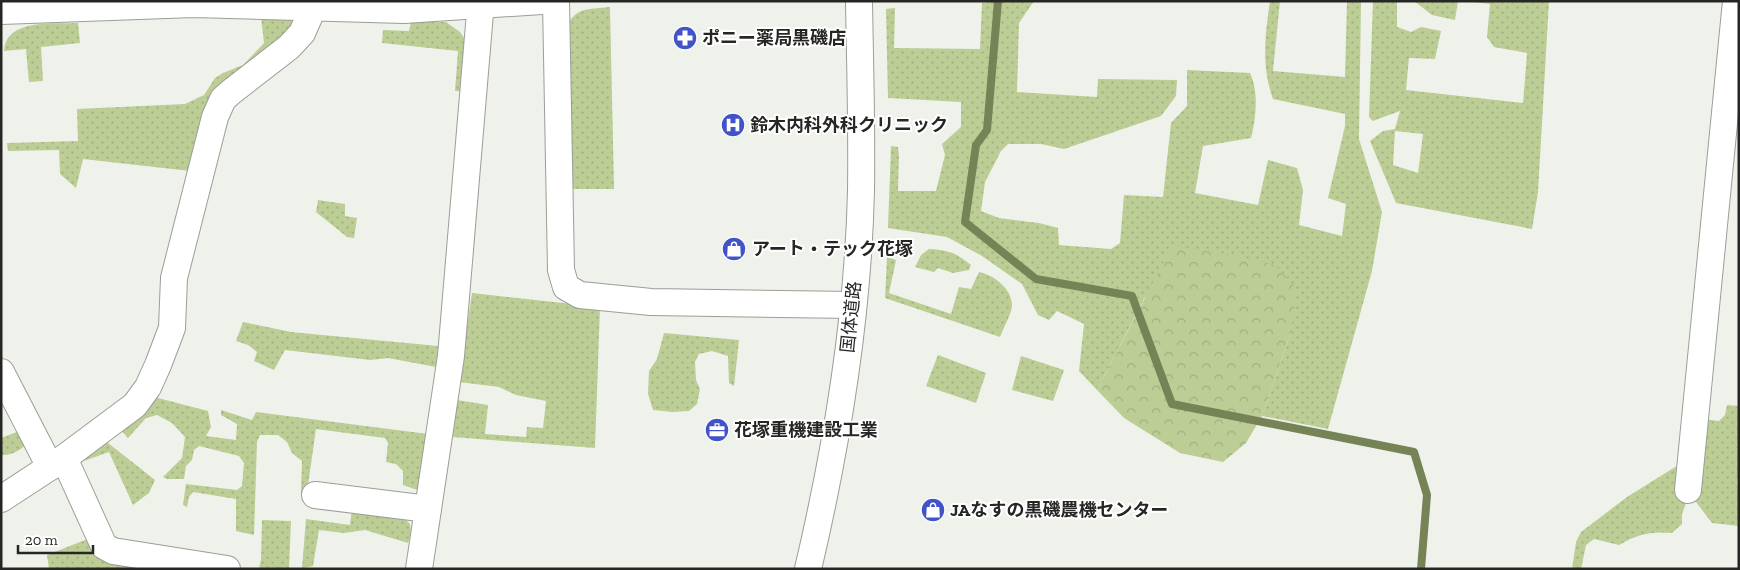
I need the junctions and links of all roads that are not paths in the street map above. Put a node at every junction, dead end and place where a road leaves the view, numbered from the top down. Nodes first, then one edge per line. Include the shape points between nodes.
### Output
1 (542, 1) edge
2 (556, 1) edge
3 (859, 1) edge
4 (1736, 1) edge
5 (481, 3) edge
6 (313, 8) junction
7 (1, 11) edge
8 (853, 304) junction
9 (1, 372) edge
10 (57, 462) junction
11 (1688, 490) dead end
12 (315, 494) dead end
13 (1, 499) edge
14 (428, 509) junction
15 (227, 569) edge
16 (419, 569) edge
17 (808, 569) edge

1 - 5 street
2 - 8 street via 560,270 566,287 580,295 651,302
3 - 8 street, 国体道路 via 861,191
4 - 11 street
5 - 6 street via 404,10
5 - 14 street via 451,356
6 - 7 street via 194,4
6 - 10 street via 302,32 289,47 231,92 219,106 174,278 172,328 148,386 135,404
8 - 17 street, 国体道路 via 837,429
9 - 10 street
10 - 13 street
10 - 15 street via 104,546 113,551
12 - 14 street
14 - 16 street

